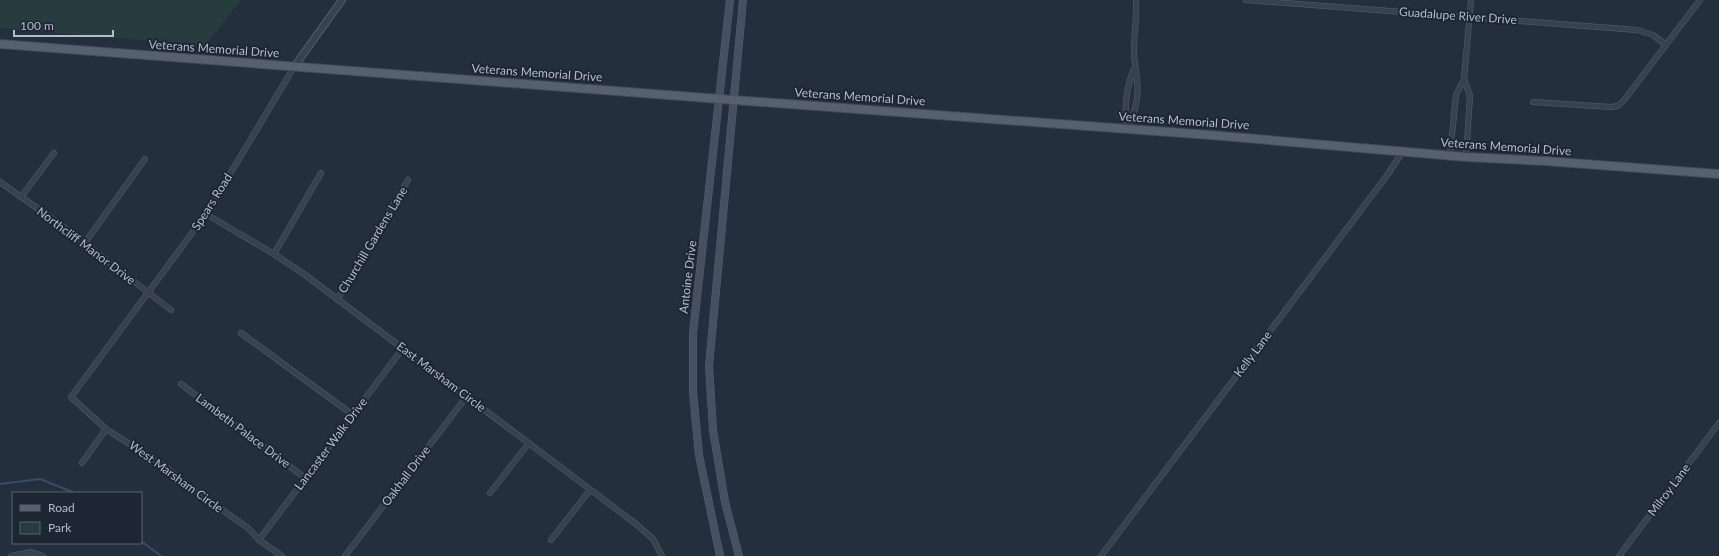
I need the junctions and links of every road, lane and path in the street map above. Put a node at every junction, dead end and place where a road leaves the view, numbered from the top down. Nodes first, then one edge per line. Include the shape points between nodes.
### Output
1 (342, 0) edge
2 (730, 0) edge
3 (743, 0) edge
4 (1136, 0) edge
5 (1246, 0) edge
6 (1253, 0) edge
7 (1471, 0) edge
8 (1700, 0) edge
9 (1470, 17) junction
10 (0, 44) edge
11 (1666, 45) junction
12 (294, 67) junction
13 (1134, 68) junction
14 (1464, 79) junction
15 (720, 99) junction
16 (734, 100) junction
17 (1533, 102) dead end
18 (1127, 129) junction
19 (1403, 152) junction
20 (54, 153) dead end
21 (1450, 156) junction
22 (1466, 157) junction
23 (145, 159) dead end
24 (321, 173) dead end
25 (1719, 174) edge
26 (408, 180) dead end
27 (0, 182) edge
28 (21, 197) junction
29 (206, 214) junction
30 (84, 244) junction
31 (274, 254) junction
32 (148, 292) junction
33 (337, 300) junction
34 (172, 310) dead end
35 (241, 333) dead end
36 (403, 348) junction
37 (181, 384) dead end
38 (467, 396) junction
39 (71, 397) joint
40 (353, 415) junction
41 (1719, 423) edge
42 (106, 429) junction
43 (529, 443) junction
44 (82, 463) dead end
45 (305, 478) junction
46 (590, 490) junction
47 (490, 493) dead end
48 (259, 540) junction
49 (551, 540) dead end
50 (11, 556) edge
51 (43, 556) edge
52 (282, 556) edge
53 (345, 556) edge
54 (662, 556) edge
55 (720, 556) edge
56 (739, 556) edge
57 (1100, 556) edge
58 (1619, 556) edge

1 - 12 street, Spears Road
2 - 15 main road, Antoine Drive
3 - 16 main road
4 - 13 street
5 - 6 street, Guadalupe River Drive
6 - 9 street, Guadalupe River Drive
7 - 9 street
8 - 11 street
9 - 11 street, Guadalupe River Drive via 1644,31
9 - 14 street
10 - 12 main road, Veterans Memorial Drive
11 - 17 street via 1618,106
12 - 15 main road, Veterans Memorial Drive
12 - 29 street, Spears Road
13 - 18 street via 1126,100
13 - 18 street via 1137,101
14 - 21 street via 1456,95
14 - 22 street via 1470,96
15 - 16 main road, Veterans Memorial Drive
15 - 55 main road, Antoine Drive via 695,302 693,340 693,392 698,448
16 - 18 main road, Veterans Memorial Drive
16 - 56 main road via 709,366 714,438 724,502
18 - 19 main road, Veterans Memorial Drive
19 - 21 main road, Veterans Memorial Drive
19 - 57 street, Kelly Lane
20 - 28 street
21 - 22 main road, Veterans Memorial Drive
22 - 25 main road, Veterans Memorial Drive
23 - 30 street
24 - 31 street
26 - 33 street, Churchill Gardens Lane
27 - 28 street, Northcliff Manor Drive
28 - 30 street, Northcliff Manor Drive
29 - 31 street, East Marsham Circle
29 - 32 street, Spears Road
30 - 32 street, Northcliff Manor Drive
31 - 33 street, East Marsham Circle
32 - 34 street, Northcliff Manor Drive
32 - 39 street, Spears Road
33 - 36 street, East Marsham Circle
35 - 40 street
36 - 38 street, East Marsham Circle
36 - 40 street, Lancaster Walk Drive
37 - 45 street, Lambeth Palace Drive
38 - 43 street, East Marsham Circle
38 - 53 street, Oakhall Drive
39 - 42 street, West Marsham Circle
40 - 45 street, Lancaster Walk Drive
41 - 58 street, Milroy Lane
42 - 44 street
42 - 48 street, West Marsham Circle via 167,468 248,528
43 - 46 street, East Marsham Circle
43 - 47 street
45 - 48 street, Lancaster Walk Drive
46 - 49 street
46 - 54 street, East Marsham Circle via 649,535
48 - 52 street, West Marsham Circle
50 - 51 street via 31,552

